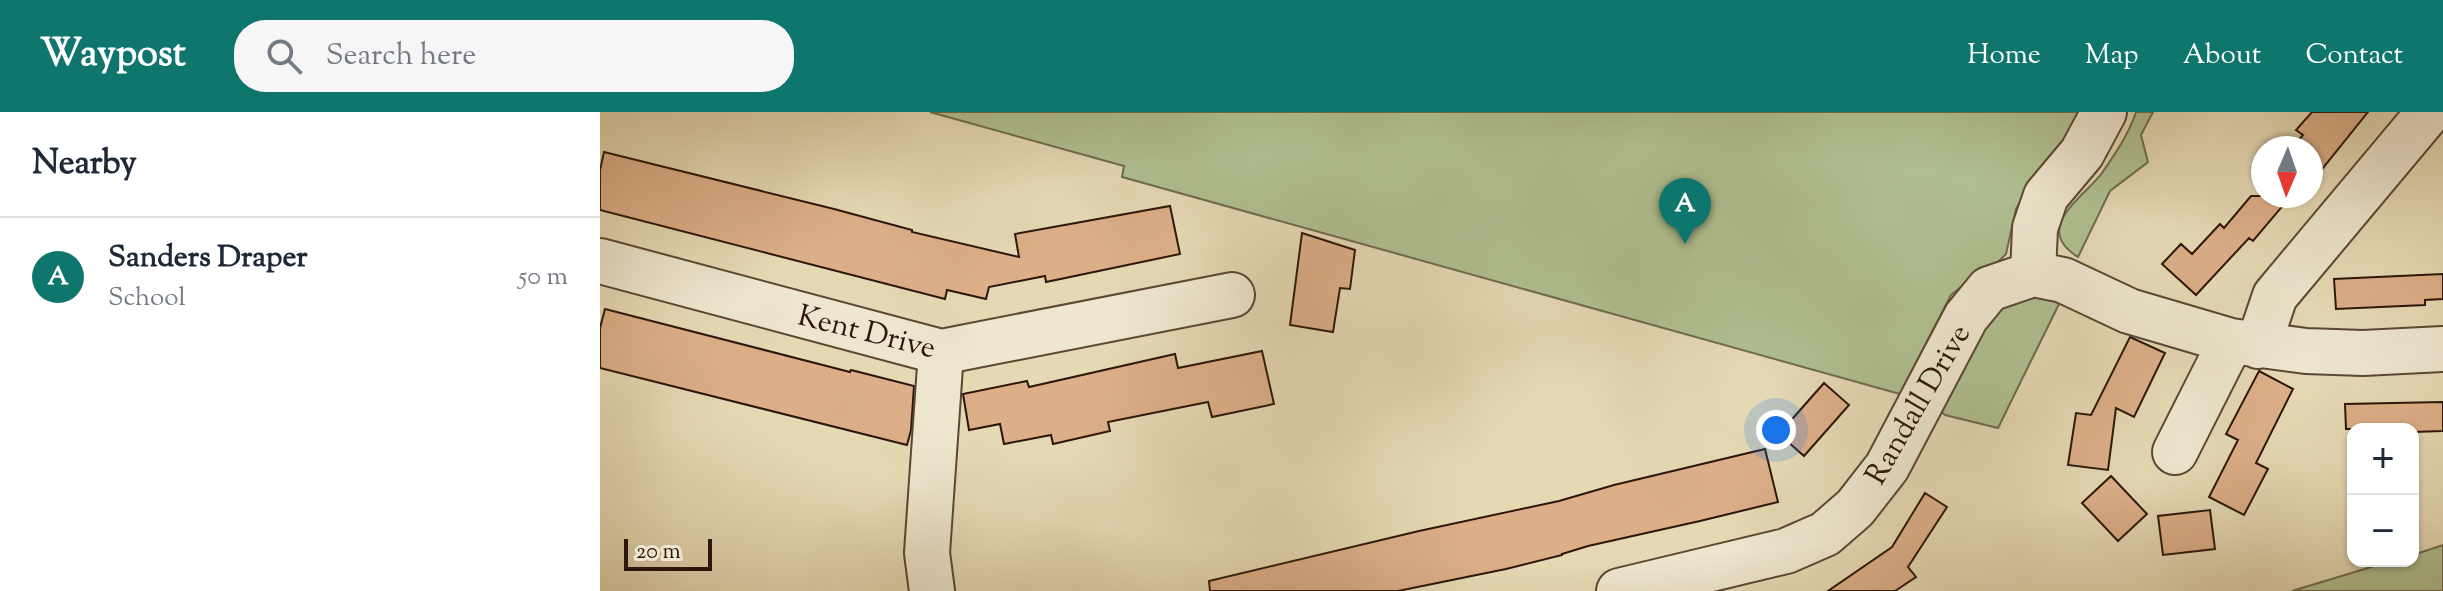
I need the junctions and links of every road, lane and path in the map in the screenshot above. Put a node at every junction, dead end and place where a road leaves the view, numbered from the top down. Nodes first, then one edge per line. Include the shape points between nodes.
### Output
1 (2104, 112) edge
2 (2429, 112) edge
3 (600, 261) edge
4 (2033, 274) junction
5 (1232, 295) dead end
6 (2244, 344) junction
7 (2443, 349) edge
8 (941, 352) junction
9 (2175, 452) dead end
10 (932, 591) edge
11 (1619, 591) edge

1 - 4 street via 2082,153 2046,196 2035,228
2 - 6 street via 2275,296
3 - 8 street, Kent Drive
4 - 6 street via 2063,280 2129,311
4 - 11 street, Randall Drive via 1989,289 1966,317 1887,467 1855,508 1825,534 1786,551
5 - 8 street, Kent Drive
6 - 7 street via 2363,353
6 - 9 street
8 - 10 street via 927,553

